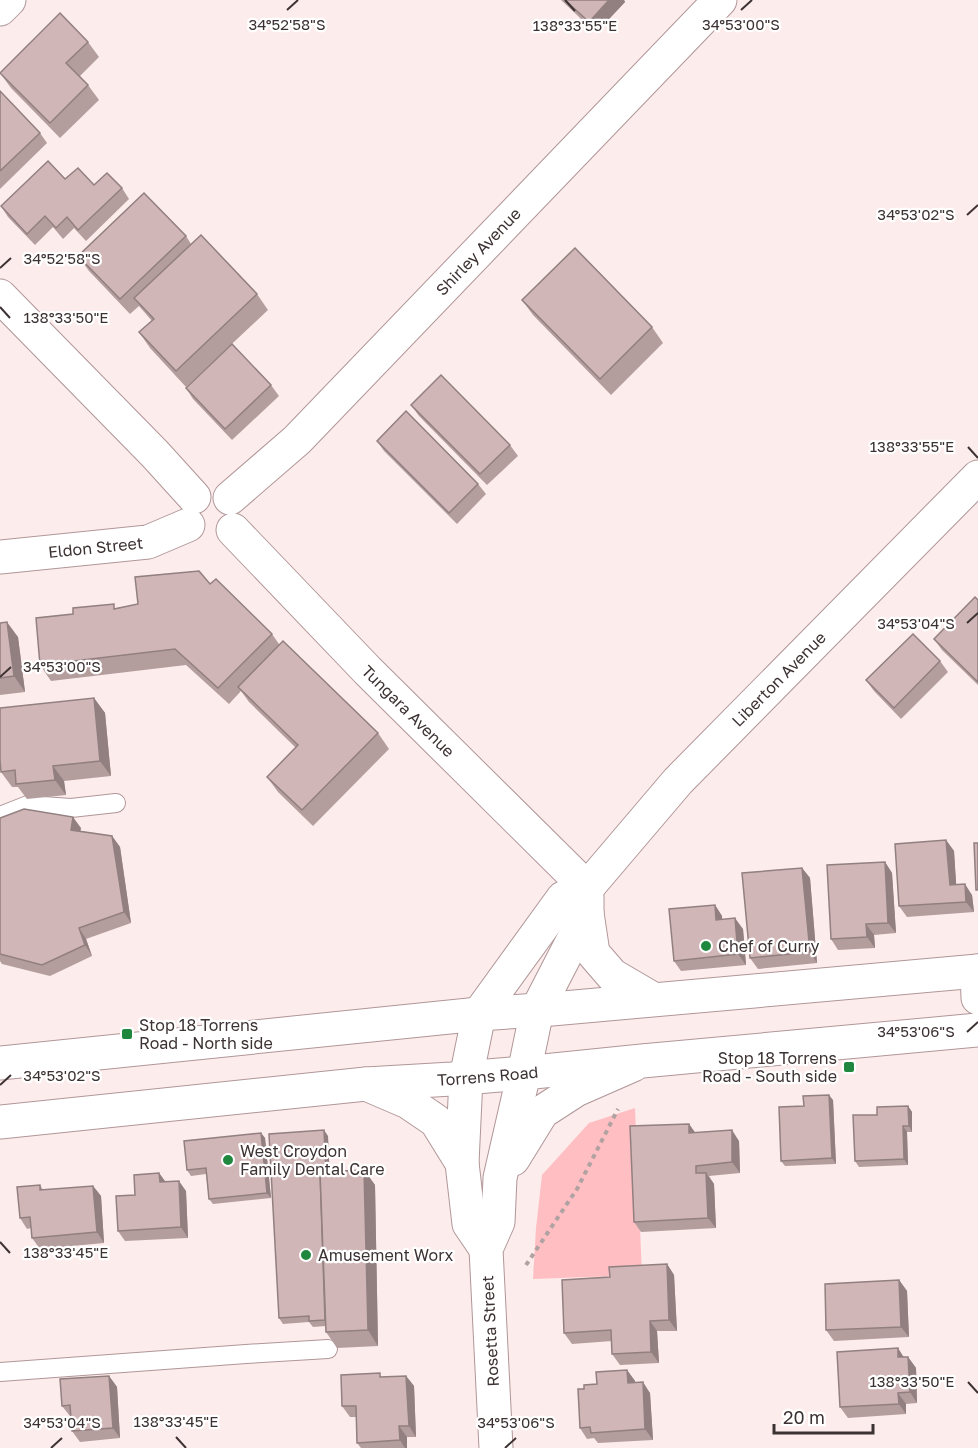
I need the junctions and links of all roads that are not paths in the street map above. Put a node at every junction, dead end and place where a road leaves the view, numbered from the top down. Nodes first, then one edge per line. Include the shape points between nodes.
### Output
1 (9, 0) edge
2 (720, 0) edge
3 (0, 9) edge
4 (0, 296) edge
5 (978, 477) edge
6 (230, 498) junction
7 (191, 511) junction
8 (233, 530) junction
9 (0, 557) edge
10 (116, 803) dead end
11 (0, 816) edge
12 (587, 901) junction
13 (978, 971) edge
14 (653, 999) junction
15 (978, 999) edge
16 (537, 1010) junction
17 (479, 1014) junction
18 (978, 1030) edge
19 (642, 1061) junction
20 (0, 1063) edge
21 (524, 1073) junction
22 (466, 1078) junction
23 (366, 1084) junction
24 (0, 1122) edge
25 (462, 1163) junction
26 (500, 1178) junction
27 (486, 1249) junction
28 (328, 1349) edge
29 (0, 1372) edge
30 (496, 1448) edge

1 - 3 street
2 - 6 street, Shirley Avenue via 306,431
4 - 7 street via 155,454
5 - 12 street, Liberton Avenue via 678,781
6 - 7 street via 208,490 201,493
6 - 8 street via 238,513
7 - 8 street via 192,533 198,538 213,542
7 - 9 street, Eldon Street via 148,542
8 - 12 street, Tungara Avenue
10 - 11 lane via 71,808 28,805
12 - 14 street via 593,953 612,975
12 - 16 street, Liberton Avenue
12 - 17 street, Liberton Avenue via 563,898
13 - 14 street
13 - 15 street
14 - 16 street
16 - 17 street
16 - 21 street, Liberton Avenue
17 - 20 street
17 - 22 street, Rosetta Street
18 - 19 street, Torrens Road
19 - 21 street, Torrens Road
19 - 26 street via 576,1090 542,1112
21 - 22 street, Torrens Road
21 - 26 street, Rosetta Street
22 - 23 street, Torrens Road
22 - 25 street, Rosetta Street
23 - 24 street, Torrens Road
23 - 25 street via 408,1102 436,1121
25 - 27 street, Rosetta Street via 470,1224
26 - 27 street, Rosetta Street via 498,1222
27 - 30 street, Rosetta Street
28 - 29 lane

